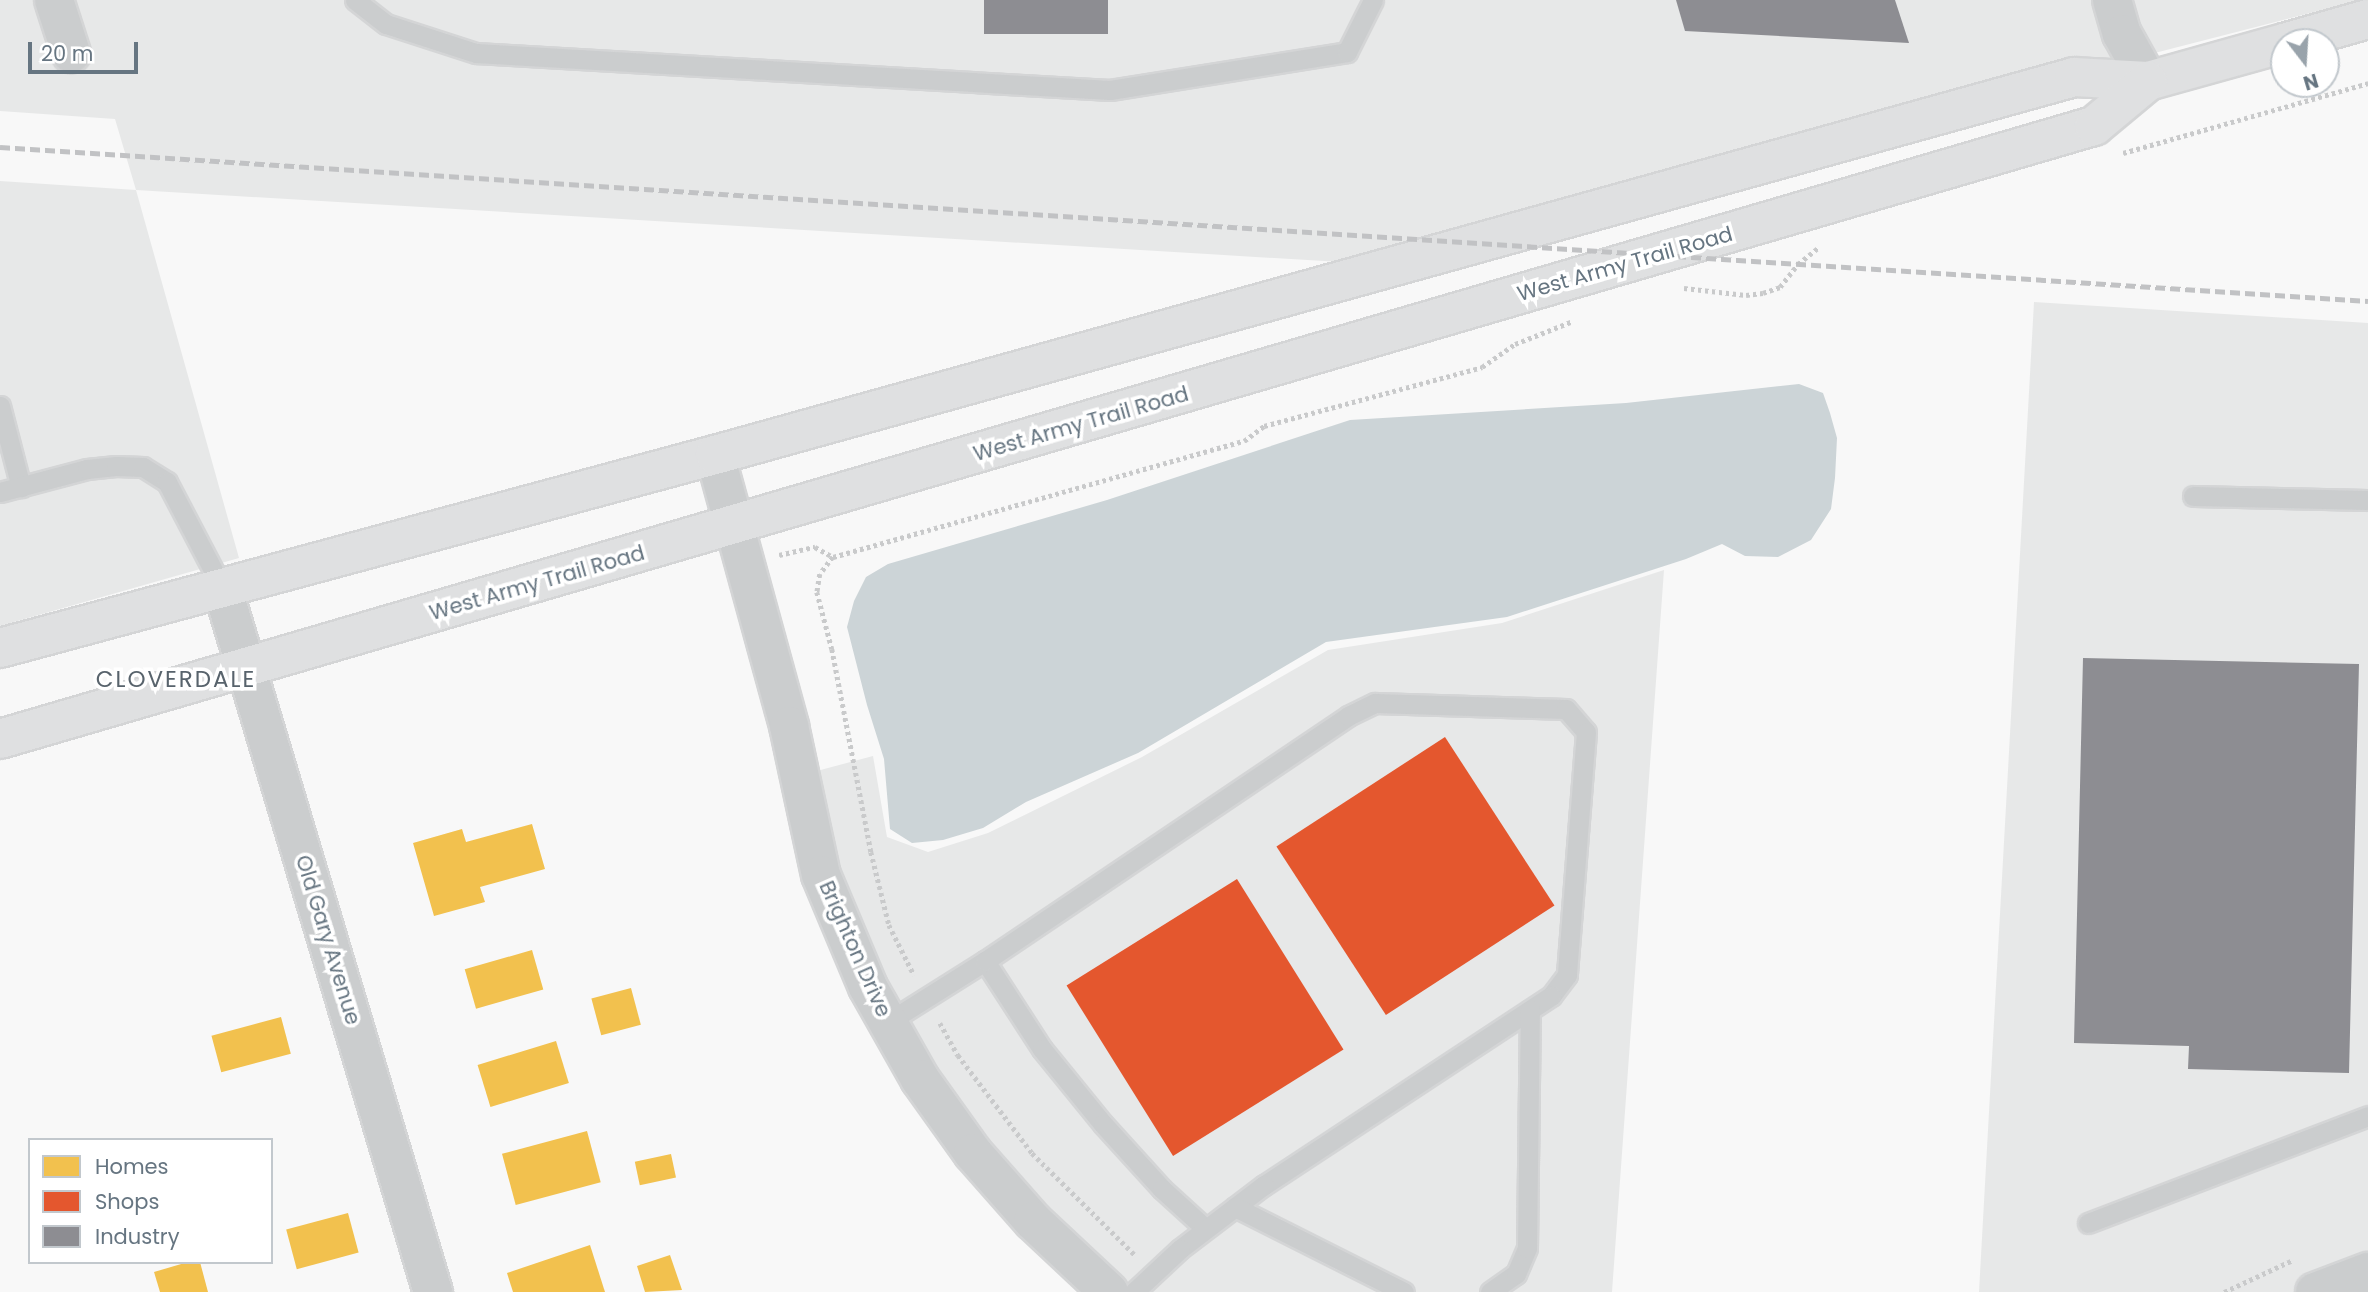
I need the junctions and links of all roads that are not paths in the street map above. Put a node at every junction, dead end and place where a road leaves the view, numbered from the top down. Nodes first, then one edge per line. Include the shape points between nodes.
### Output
1 (54, 0) edge
2 (355, 0) edge
3 (1373, 0) edge
4 (2112, 0) edge
5 (2368, 19) edge
6 (2336, 28) edge
7 (2270, 46) edge
8 (71, 53) dead end
9 (2148, 81) junction
10 (0, 406) edge
11 (715, 455) junction
12 (21, 487) junction
13 (0, 492) edge
14 (2193, 496) dead end
15 (2368, 500) edge
16 (735, 526) junction
17 (222, 587) junction
18 (0, 648) edge
19 (246, 666) junction
20 (0, 739) edge
21 (985, 961) junction
22 (1530, 1010) junction
23 (888, 1022) junction
24 (2368, 1116) edge
25 (1235, 1207) junction
26 (2088, 1223) dead end
27 (1206, 1229) junction
28 (2368, 1272) edge
29 (433, 1292) edge
30 (1109, 1292) edge
31 (1134, 1292) edge
32 (1404, 1292) edge
33 (1490, 1292) edge
34 (2315, 1292) edge

1 - 8 street
2 - 3 lane via 386,24 476,54 1110,90 1347,52
4 - 9 street via 2122,34
5 - 6 main road, West Army Trail Road
7 - 9 main road, West Army Trail Road
9 - 11 main road, West Army Trail Road via 2074,77
9 - 16 main road, West Army Trail Road via 2094,126
10 - 12 lane
11 - 16 street, Brighton Drive
11 - 17 main road, West Army Trail Road
12 - 13 lane
12 - 17 lane via 87,469 143,467 167,482
14 - 15 lane
16 - 19 main road, West Army Trail Road
16 - 23 street, Brighton Drive via 789,726 821,874 848,943
17 - 18 main road, West Army Trail Road
17 - 19 street, Old Gary Avenue
19 - 20 main road, West Army Trail Road
19 - 29 street, Old Gary Avenue
21 - 22 lane via 1348,716 1375,703 1566,709 1586,732 1567,975 1551,996
21 - 23 lane
21 - 27 lane via 1042,1049 1103,1124
22 - 25 lane
22 - 33 lane via 1527,1248 1516,1274
23 - 30 street, Brighton Drive via 920,1079 998,1183
24 - 26 lane
25 - 27 lane
25 - 32 lane
27 - 31 lane
28 - 34 street

